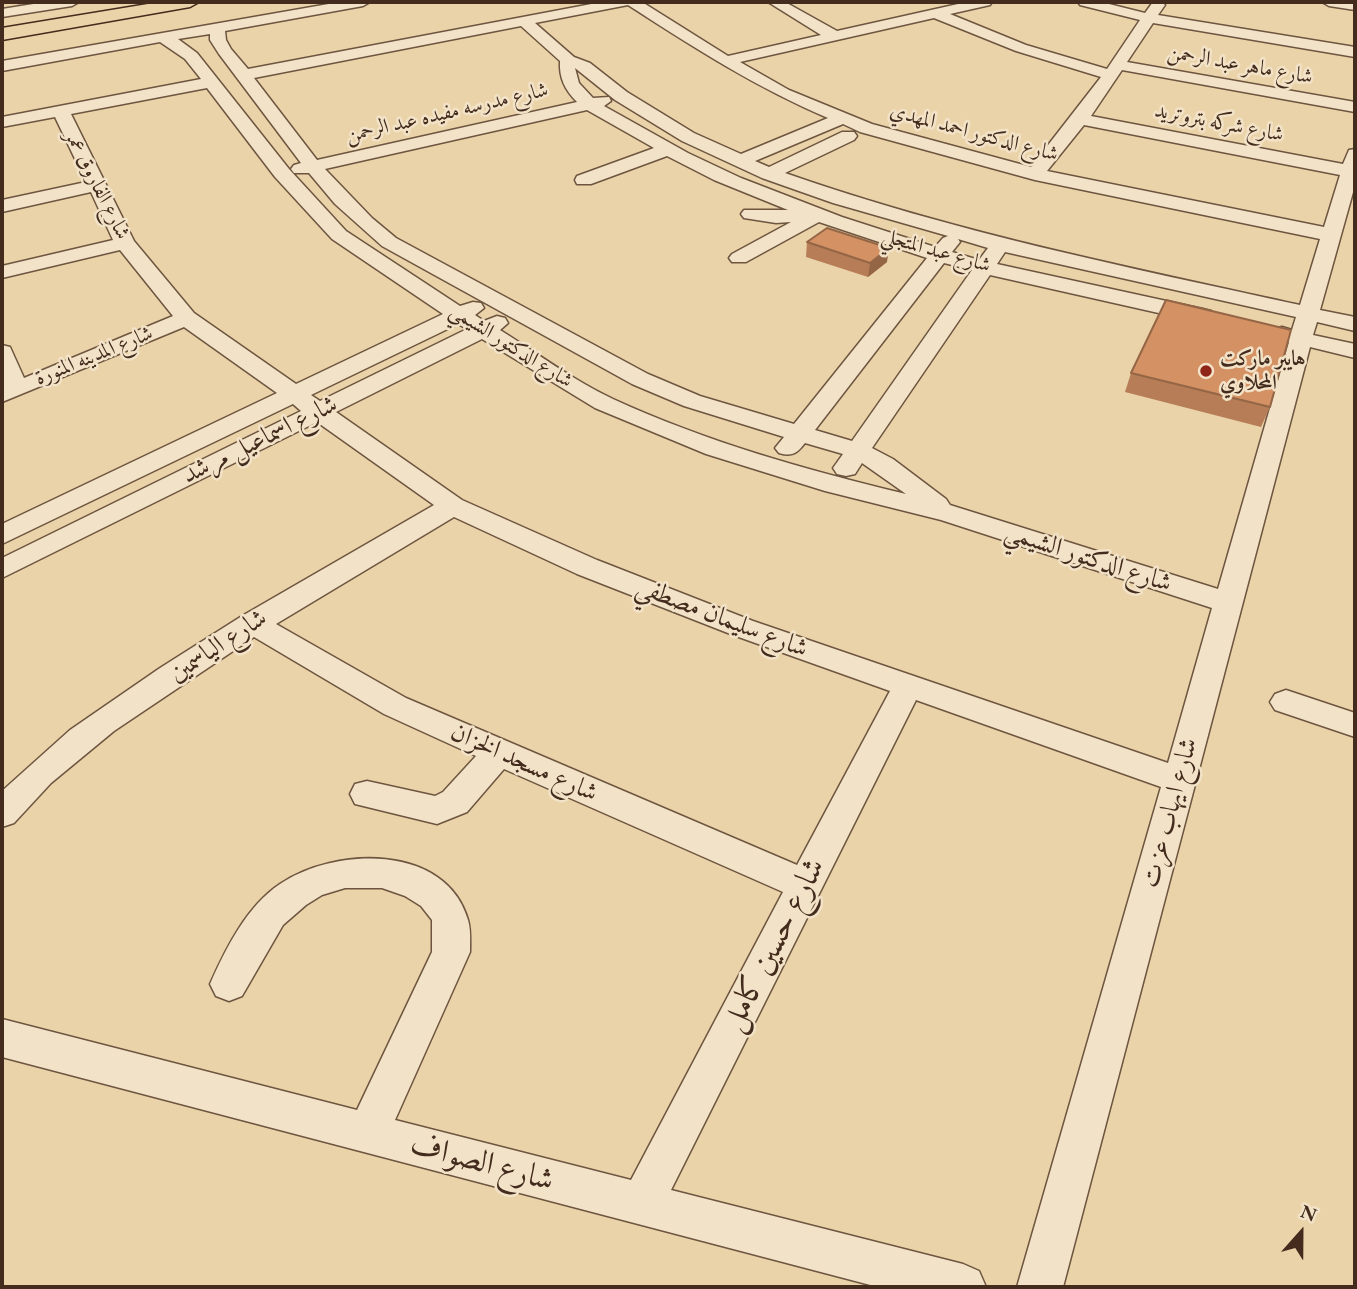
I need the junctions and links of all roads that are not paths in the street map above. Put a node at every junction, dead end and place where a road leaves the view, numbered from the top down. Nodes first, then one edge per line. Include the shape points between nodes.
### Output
1 (72, 2) edge
2 (131, 2) edge
3 (190, 2) edge
4 (363, 2) edge
5 (623, 2) edge
6 (633, 2) edge
7 (775, 2) edge
8 (795, 2) edge
9 (985, 2) edge
10 (1085, 2) edge
11 (1160, 2) edge
12 (1329, 2) edge
13 (17, 4) dead end
14 (44, 4) edge
15 (1355, 6) edge
16 (940, 7) edge
17 (3, 17) edge
18 (1149, 18) junction
19 (524, 21) junction
20 (218, 28) junction
21 (851, 32) junction
22 (834, 36) junction
23 (163, 38) junction
24 (223, 51) junction
25 (1355, 52) edge
26 (191, 57) junction
27 (568, 60) junction
28 (726, 61) junction
29 (2, 66) edge
30 (1117, 66) junction
31 (244, 75) junction
32 (211, 82) junction
33 (613, 90) junction
34 (583, 97) junction
35 (1355, 99) edge
36 (1355, 107) edge
37 (61, 111) junction
38 (1083, 115) junction
39 (841, 119) junction
40 (2, 122) edge
41 (866, 128) junction
42 (670, 150) junction
43 (309, 160) junction
44 (740, 161) junction
45 (1353, 162) edge
46 (277, 167) junction
47 (769, 174) junction
48 (1035, 174) junction
49 (663, 175) dead end
50 (584, 180) dead end
51 (96, 186) junction
52 (2, 206) edge
53 (813, 213) junction
54 (751, 214) dead end
55 (957, 234) junction
56 (1332, 235) junction
57 (125, 243) junction
58 (999, 245) junction
59 (940, 255) junction
60 (739, 258) dead end
61 (985, 267) junction
62 (2, 272) edge
63 (492, 299) junction
64 (517, 312) junction
65 (459, 315) junction
66 (186, 318) junction
67 (1222, 320) edge
68 (1355, 324) edge
69 (1305, 326) junction
70 (484, 329) junction
71 (1261, 329) edge
72 (1355, 351) edge
73 (2, 352) edge
74 (9, 392) edge
75 (293, 394) junction
76 (318, 411) junction
77 (799, 434) junction
78 (858, 451) junction
79 (773, 466) junction
80 (834, 485) junction
81 (453, 506) junction
82 (948, 513) junction
83 (2, 535) edge
84 (2, 569) edge
85 (1228, 603) junction
86 (252, 623) junction
87 (908, 685) junction
88 (1286, 702) dead end
89 (1355, 725) edge
90 (499, 752) junction
91 (1180, 780) junction
92 (367, 794) dead end
93 (2, 813) edge
94 (806, 885) junction
95 (229, 984) dead end
96 (2, 1038) edge
97 (368, 1133) junction
98 (641, 1205) junction
99 (963, 1287) edge
100 (1040, 1287) edge

1 - 14 street
2 - 17 main road
3 - 17 main road
4 - 20 street
5 - 19 street
6 - 28 street, شارع الدكتور احمد المهدي
7 - 22 street
8 - 21 street
9 - 16 street
10 - 18 street
11 - 18 street
12 - 15 street
13 - 17 street
14 - 17 street
16 - 21 street
16 - 30 street via 1010,44
18 - 25 street
18 - 30 street
19 - 27 street, شارع عبد المتجلي
19 - 31 street
20 - 23 street
20 - 24 street, شارع الدكتور الشيمي
21 - 22 street
22 - 28 street
23 - 26 street, شارع الدكتور الشيمي
23 - 29 street
24 - 26 street via 203,50
24 - 31 street, شارع الدكتور الشيمي
26 - 32 street, شارع الدكتور الشيمي
27 - 33 street, شارع عبد المتجلي via 584,66
27 - 34 street via 567,80
28 - 39 street, شارع الدكتور احمد المهدي
30 - 35 street, شارع ماهر عبد الرحمن
30 - 36 street, شارع ماهر عبد الرحمن
30 - 38 street
31 - 43 street, شارع الدكتور الشيمي
32 - 37 street
32 - 46 street, شارع الدكتور الشيمي
33 - 34 street, شارع مدرسه مفيده عبد الرحمن
33 - 44 street, شارع عبد المتجلي via 688,137
34 - 42 street, شارع عبد المتجلي
34 - 43 street, شارع مدرسه مفيده عبد الرحمن
37 - 40 street
37 - 51 street, شارع الفاروق عمر
38 - 45 street, شارع شركه بتروتريد
38 - 48 street
39 - 41 street, شارع الدكتور احمد المهدي
39 - 44 street
41 - 47 street
41 - 48 street, شارع الدكتور احمد المهدي
42 - 49 street via 659,159
42 - 50 street
42 - 53 street, شارع عبد المتجلي via 732,182
43 - 46 street, شارع مدرسه مفيده عبد الرحمن
43 - 63 street, شارع الدكتور الشيمي via 379,234
44 - 47 street, شارع عبد المتجلي
45 - 56 street, شارع ايهاب عزت
46 - 65 street, شارع الدكتور الشيمي via 339,235
47 - 55 street, شارع عبد المتجلي
48 - 56 street, شارع الدكتور احمد المهدي
51 - 52 street
51 - 57 street, شارع الفاروق عمر
53 - 54 street via 785,217
53 - 59 street, شارع عبد المتجلي
53 - 60 street
55 - 58 street, شارع عبد المتجلي
55 - 59 street
56 - 69 street, شارع ايهاب عزت
57 - 62 street
57 - 66 street, شارع الفاروق عمر
58 - 61 street
58 - 69 street, شارع عبد المتجلي
59 - 61 street, شارع عبد المتجلي
59 - 77 street
61 - 67 street, شارع عبد المتجلي
61 - 78 street
63 - 64 street, شارع الدكتور الشيمي
63 - 65 street, شارع اسماعيل مرشد
64 - 70 street, شارع اسماعيل مرشد
64 - 77 street, شارع الدكتور الشيمي via 640,379 692,401
65 - 70 street, شارع الدكتور الشيمي
65 - 75 street, شارع اسماعيل مرشد
66 - 74 street, شارع المدينه المنورة
66 - 75 street, شارع الفاروق عمر
68 - 69 street, شارع عبد المتجلي
69 - 71 street, شارع عبد المتجلي
69 - 72 street, شارع عبد المتجلي
69 - 85 street, شارع ايهاب عزت
70 - 76 street, شارع اسماعيل مرشد
70 - 79 street, شارع الدكتور الشيمي via 603,403 659,428
73 - 74 street
75 - 76 street, شارع سليمان مصطفي
75 - 83 street, شارع اسماعيل مرشد
76 - 81 street, شارع سليمان مصطفي
76 - 84 street, شارع اسماعيل مرشد
77 - 78 street, شارع الدكتور الشيمي
77 - 79 street
78 - 80 street
78 - 82 street, شارع الدكتور الشيمي
79 - 80 street, شارع الدكتور الشيمي
80 - 82 street, شارع الدكتور الشيمي
81 - 86 street, شارع الياسمين
81 - 87 street, شارع سليمان مصطفي via 743,628
82 - 85 street, شارع الدكتور الشيمي
85 - 91 street, شارع ايهاب عزت
86 - 90 street, شارع مسجد الخزان via 396,706
86 - 93 street, شارع الياسمين via 80,739
87 - 91 street, شارع سليمان مصطفي
87 - 94 street, شارع حسين كامل
88 - 89 street
90 - 92 street via 446,808 437,810
90 - 94 street, شارع مسجد الخزان
91 - 100 street, شارع ايهاب عزت
94 - 98 street, شارع حسين كامل
95 - 97 street via 277,907 331,877 381,871 433,893 450,919 451,952
96 - 97 street, شارع الصواف
97 - 98 street, شارع الصواف
98 - 99 street, شارع الصواف

